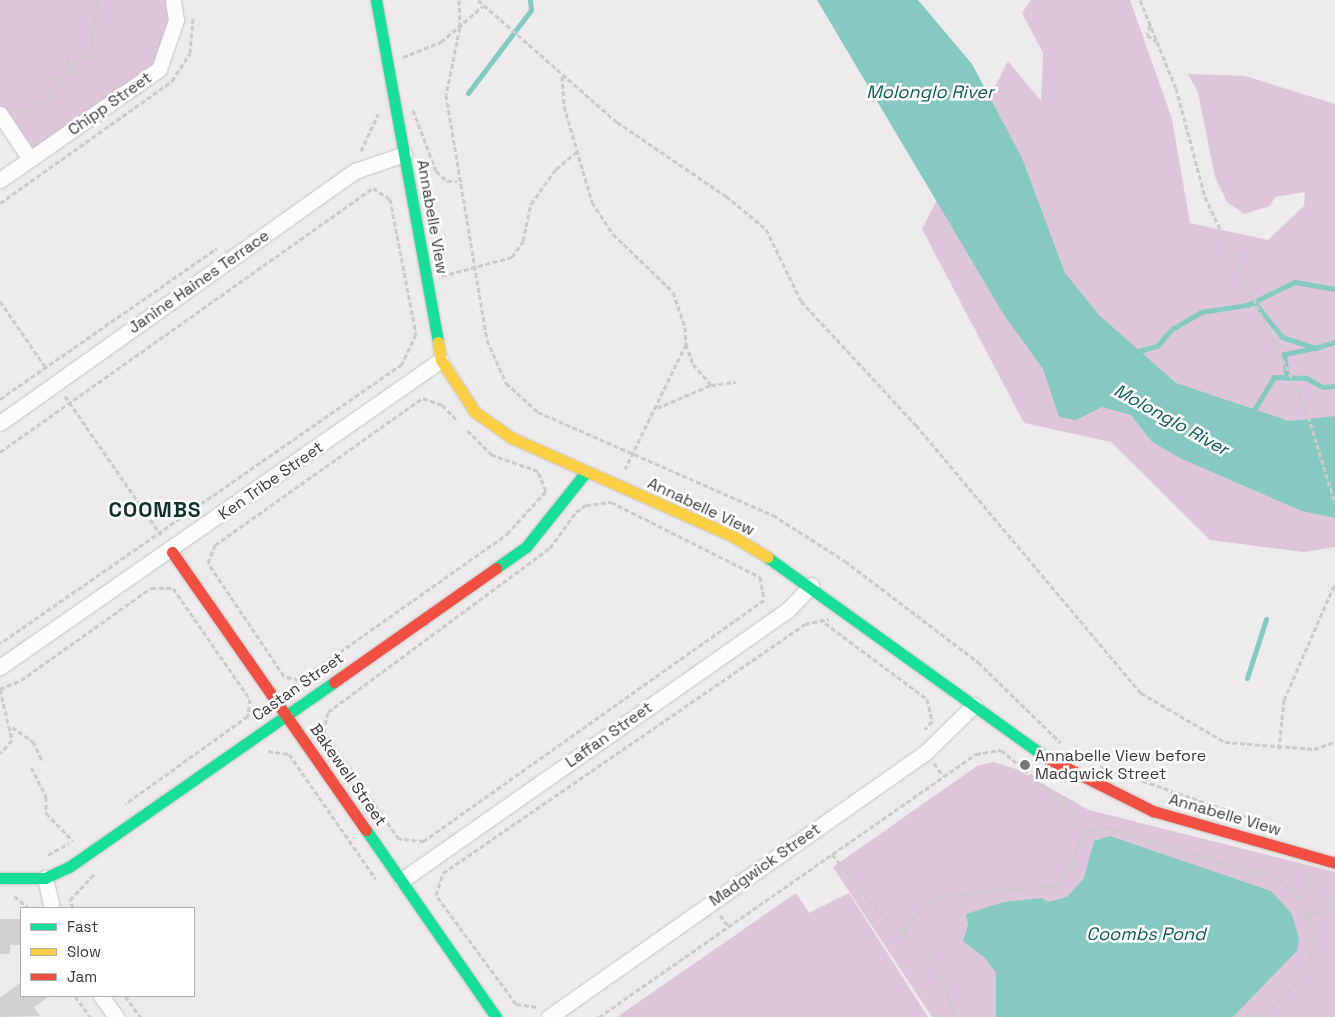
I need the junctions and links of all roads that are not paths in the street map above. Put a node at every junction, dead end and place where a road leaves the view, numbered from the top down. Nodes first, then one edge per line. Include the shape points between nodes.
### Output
1 (173, 0) edge
2 (376, 0) edge
3 (0, 114) edge
4 (404, 154) junction
5 (30, 159) junction
6 (0, 180) edge
7 (442, 360) junction
8 (0, 423) edge
9 (585, 473) junction
10 (172, 552) junction
11 (811, 585) junction
12 (0, 667) edge
13 (974, 705) junction
14 (286, 715) junction
15 (1335, 863) edge
16 (0, 878) edge
17 (45, 878) junction
18 (402, 880) junction
19 (52, 907) edge
20 (102, 997) edge
21 (116, 1017) edge
22 (496, 1017) edge
23 (549, 1017) edge

1 - 5 street, Chipp Street via 176,20 160,69
2 - 4 street, Annabelle View
3 - 5 street
4 - 7 street, Annabelle View
4 - 8 street, Janine Haines Terrace via 354,171
5 - 6 street, Chipp Street
7 - 9 street, Annabelle View via 475,412 512,438
7 - 10 street, Ken Tribe Street
9 - 11 street, Annabelle View via 734,537
9 - 14 street, Castan Street via 526,547
10 - 12 street, Ken Tribe Street
10 - 14 street, Bakewell Street
11 - 13 street, Annabelle View
11 - 18 street, Laffan Street via 788,610
13 - 15 street, Annabelle View via 1037,752 1107,791 1152,811
13 - 23 street, Madgwick Street via 926,752
14 - 17 street, Castan Street via 68,867
14 - 18 street, Bakewell Street
16 - 17 street, Castan Street
17 - 19 street
18 - 22 street, Bakewell Street
20 - 21 street

